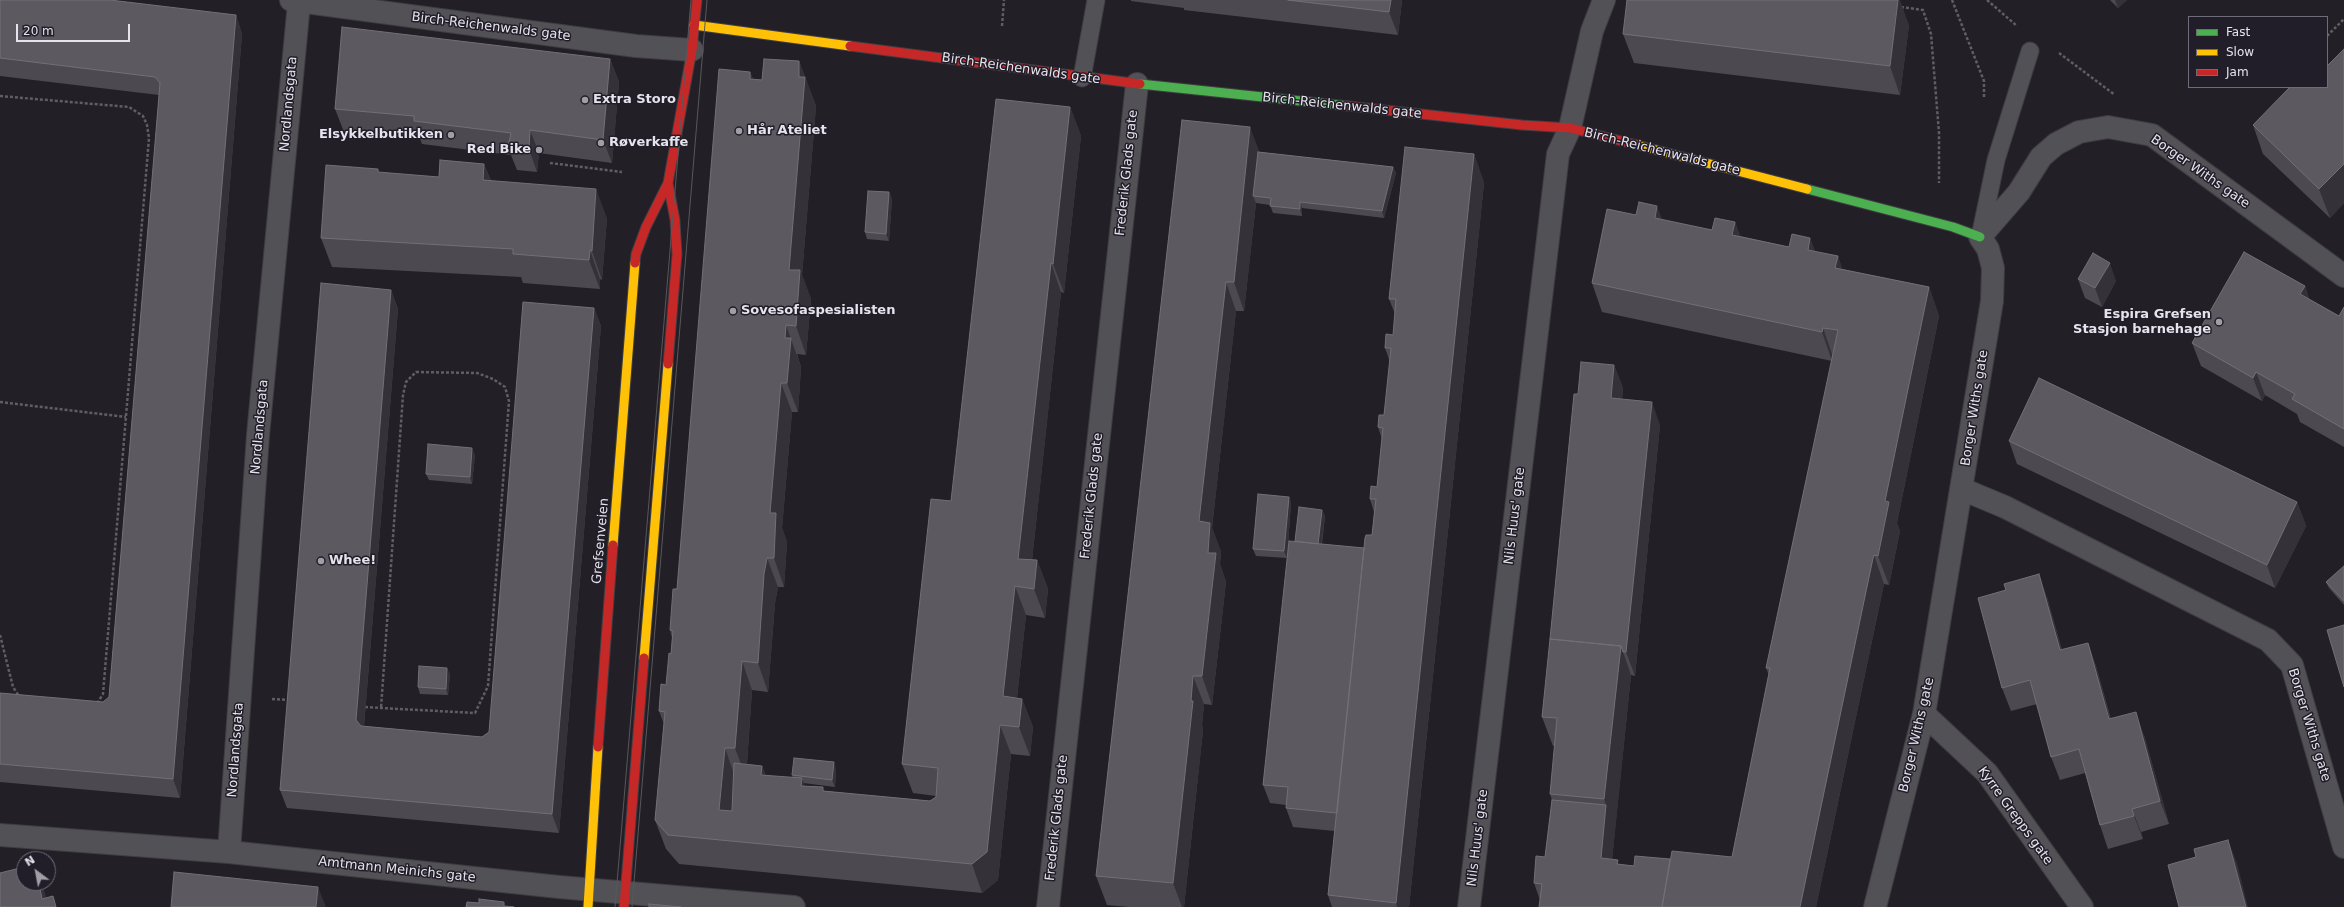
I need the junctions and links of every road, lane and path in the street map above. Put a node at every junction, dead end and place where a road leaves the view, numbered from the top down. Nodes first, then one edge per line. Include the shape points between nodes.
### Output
1 (697, 0) edge
2 (1004, 0) edge
3 (1096, 0) edge
4 (1604, 0) edge
5 (1952, 0) edge
6 (295, 1) edge
7 (1895, 6) edge
8 (2344, 19) edge
9 (694, 25) junction
10 (1002, 26) dead end
11 (2328, 35) edge
12 (692, 50) junction
13 (2030, 52) dead end
14 (2057, 52) dead end
15 (1082, 78) junction
16 (1137, 84) junction
17 (0, 96) edge
18 (2120, 99) dead end
19 (1984, 102) dead end
20 (1570, 128) junction
21 (550, 163) edge
22 (622, 172) dead end
23 (668, 183) junction
24 (1939, 184) dead end
25 (1980, 238) junction
26 (2344, 276) edge
27 (0, 402) edge
28 (126, 417) junction
29 (1962, 489) junction
30 (0, 635) edge
31 (23, 700) edge
32 (96, 704) edge
33 (366, 707) dead end
34 (381, 708) junction
35 (1924, 714) junction
36 (0, 835) edge
37 (2344, 846) edge
38 (229, 852) junction
39 (589, 898) edge
40 (624, 899) edge
41 (794, 907) edge
42 (1048, 907) edge
43 (1469, 907) edge
44 (1875, 907) edge
45 (2082, 907) edge

1 - 9 main road, Grefsenveien
2 - 10 path
3 - 15 lane
4 - 20 street, Nils Huus' gate via 1592,31
5 - 19 path via 1984,81
6 - 12 street, Birch-Reichenwalds gate via 636,46
6 - 38 street, Nordlandsgata via 258,435
7 - 24 path via 1923,10 1931,34 1939,133
8 - 11 path
9 - 12 main road, Grefsenveien
9 - 15 main road, Birch-Reichenwalds gate
12 - 23 main road, Grefsenveien
13 - 25 lane via 1996,160
14 - 18 path
15 - 16 main road, Birch-Reichenwalds gate
16 - 20 main road, Birch-Reichenwalds gate
16 - 42 street, Frederik Glads gate
17 - 28 path via 130,107 143,116 147,125 149,138
20 - 25 main road, Birch-Reichenwalds gate via 1953,227
20 - 43 street, Nils Huus' gate via 1558,154
21 - 22 path
23 - 39 main road, Grefsenveien via 636,254 599,728
23 - 40 main road, Grefsenveien via 675,220 677,254
25 - 26 street, Borger Withs gate via 2018,192 2041,157 2056,144 2079,132 2108,127 2152,135
25 - 29 street, Borger Withs gate via 1988,249 1993,268 1992,301
27 - 28 path
28 - 32 path via 103,694
29 - 35 street, Borger Withs gate
29 - 37 street, Borger Withs gate via 2005,507 2268,640 2292,665
30 - 31 path via 13,687
33 - 34 path
34 - 34 path via 402,395 406,382 416,372 477,373 506,387 509,401 488,686 475,713
35 - 44 street, Borger Withs gate
35 - 45 street, Kyrre Grepps gate via 1987,773
36 - 38 street, Amtmann Meinichs gate
38 - 39 street, Amtmann Meinichs gate
39 - 40 street, Amtmann Meinichs gate
40 - 41 street, Amtmann Meinichs gate

